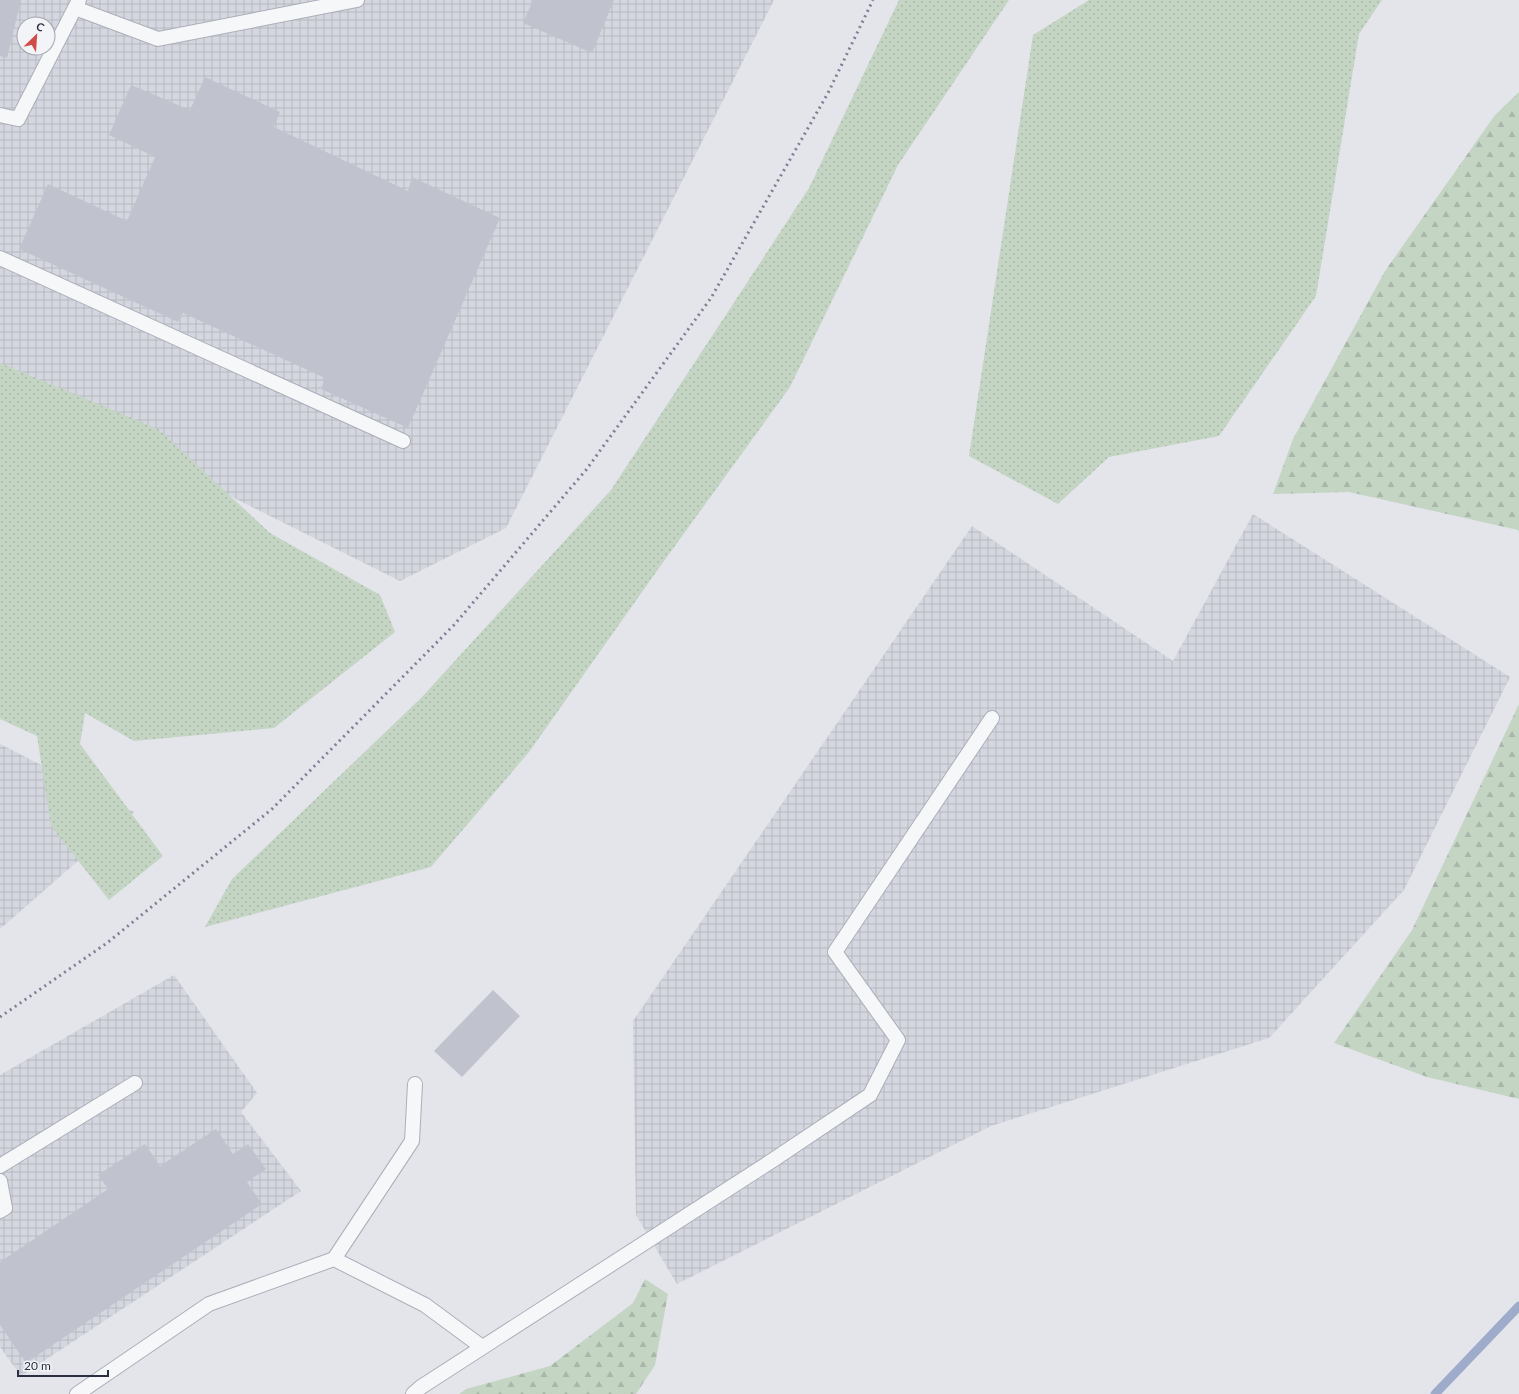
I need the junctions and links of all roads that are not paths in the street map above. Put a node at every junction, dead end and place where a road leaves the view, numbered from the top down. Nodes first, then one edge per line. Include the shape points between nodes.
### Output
1 (357, 0) edge
2 (77, 4) edge
3 (0, 115) edge
4 (0, 258) edge
5 (403, 441) dead end
6 (992, 718) dead end
7 (135, 1083) dead end
8 (415, 1084) dead end
9 (0, 1166) edge
10 (0, 1181) edge
11 (0, 1211) edge
12 (334, 1259) junction
13 (482, 1347) junction
14 (77, 1394) edge
15 (413, 1394) edge

1 - 2 lane via 158,39
2 - 3 lane via 18,119
4 - 5 lane
6 - 13 lane via 835,952 898,1040 870,1096
7 - 9 lane
8 - 12 lane via 412,1141
10 - 11 lane via 5,1208
12 - 13 lane via 425,1305
12 - 14 lane via 209,1304
13 - 15 lane

